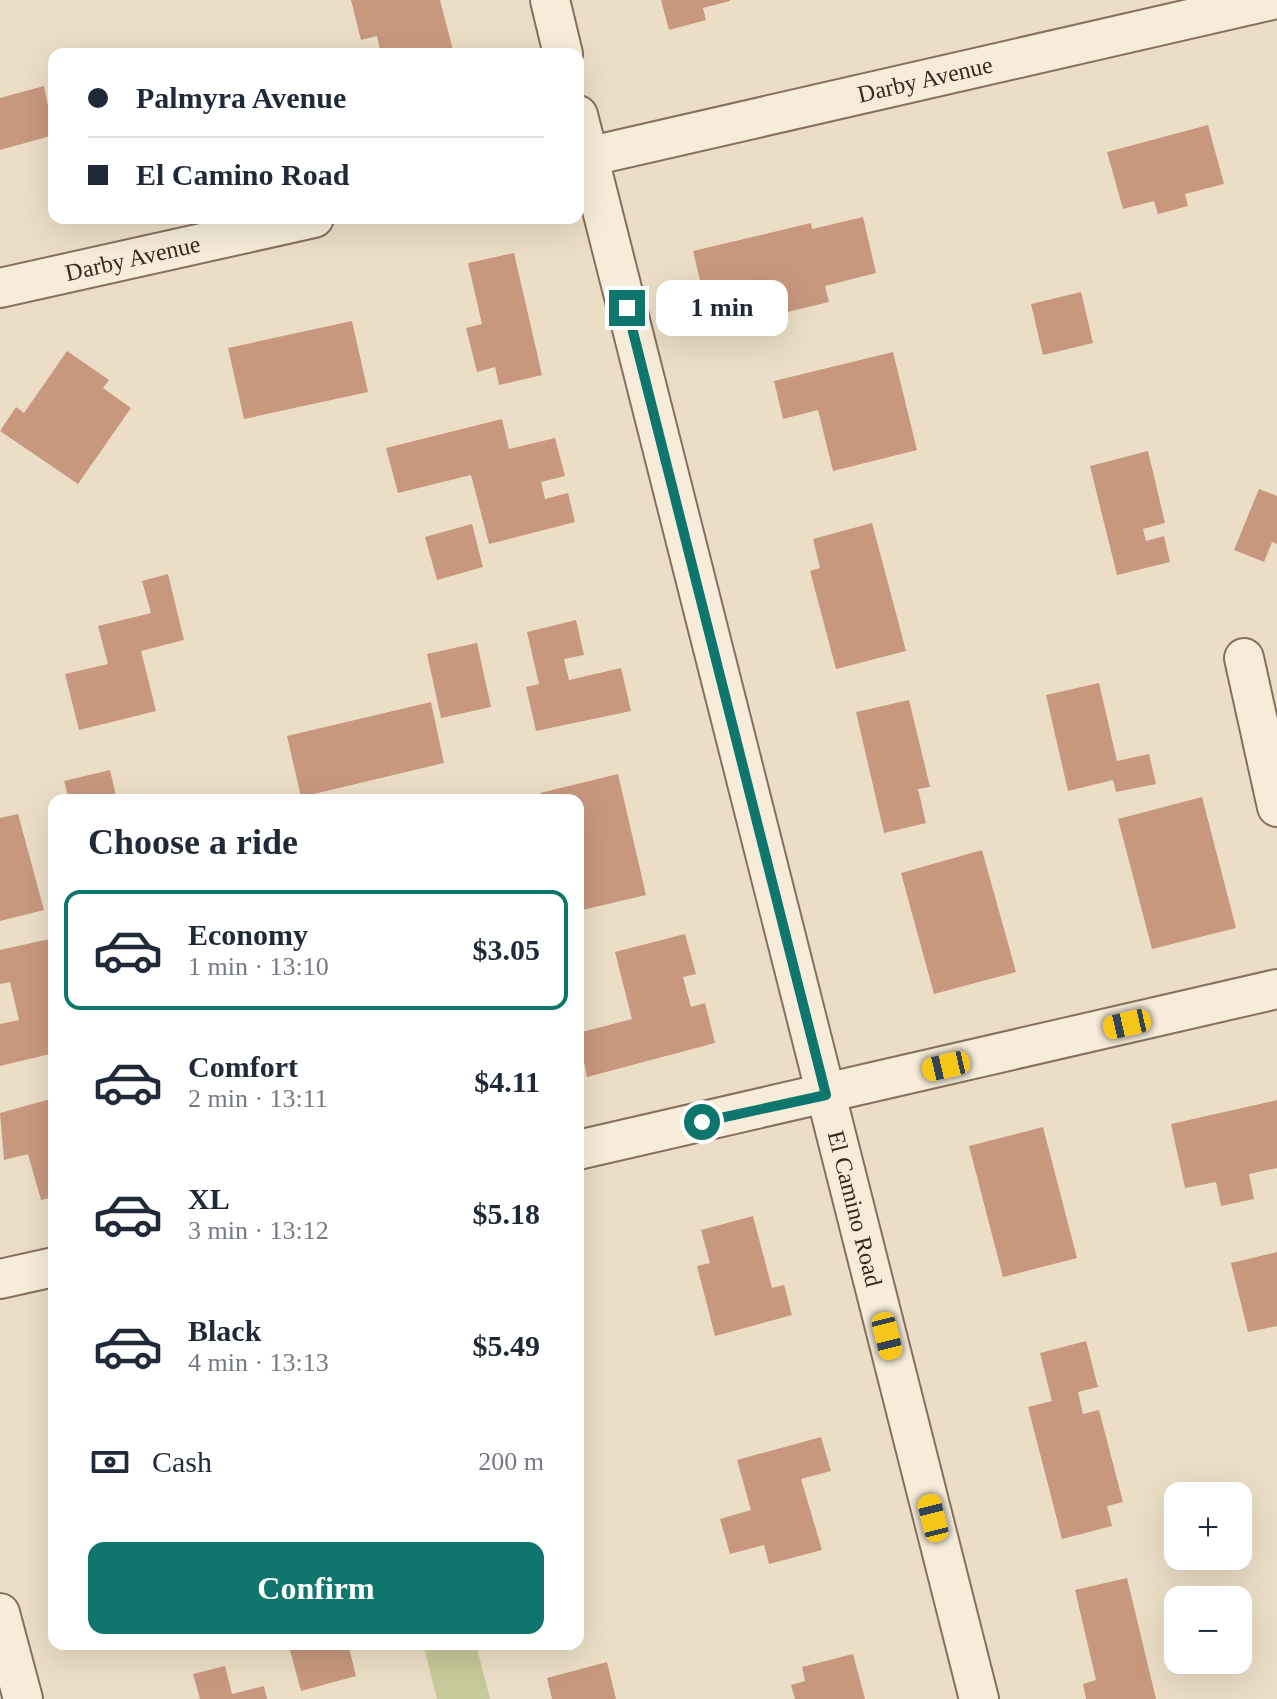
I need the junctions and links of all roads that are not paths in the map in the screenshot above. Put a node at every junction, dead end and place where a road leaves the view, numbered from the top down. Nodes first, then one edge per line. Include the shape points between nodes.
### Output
1 (550, 0) edge
2 (1272, 0) edge
3 (562, 48) edge
4 (584, 158) edge
5 (584, 162) edge
6 (287, 224) edge
7 (0, 288) edge
8 (1244, 658) dead end
9 (1277, 807) edge
10 (1277, 989) edge
11 (826, 1095) junction
12 (584, 1149) edge
13 (48, 1268) edge
14 (0, 1279) edge
15 (0, 1613) edge
16 (23, 1699) edge
17 (979, 1699) edge

1 - 3 street
2 - 4 street, Darby Avenue
5 - 11 street, El Camino Road
6 - 7 street, Darby Avenue
8 - 9 street
10 - 11 street
11 - 12 street
11 - 17 street, El Camino Road
13 - 14 street
15 - 16 street

